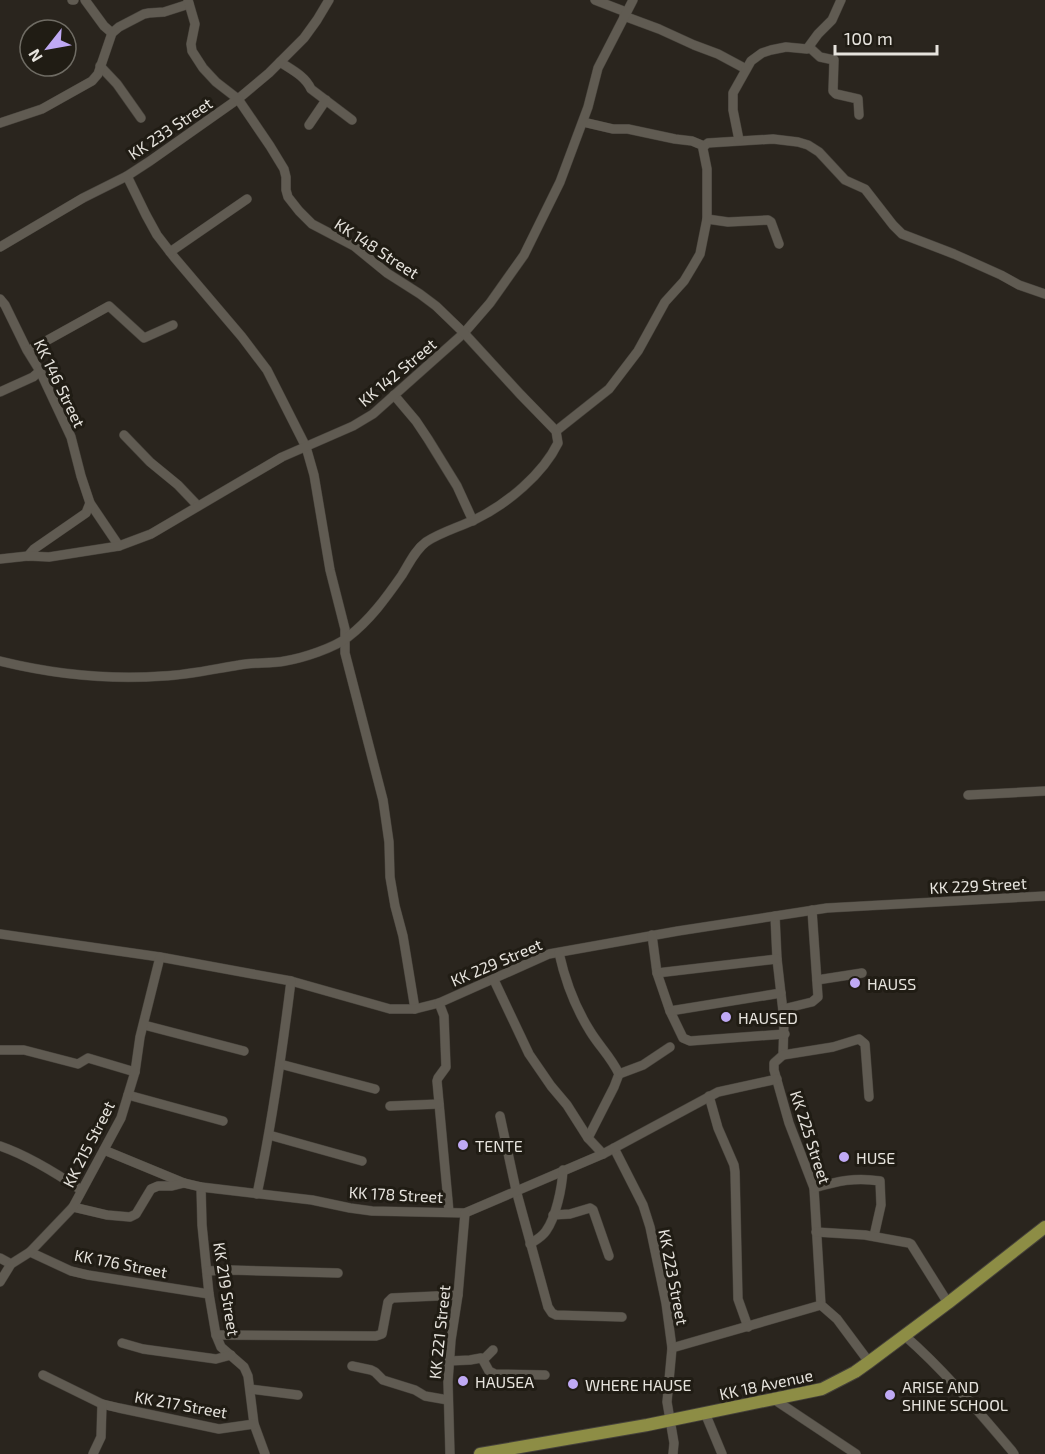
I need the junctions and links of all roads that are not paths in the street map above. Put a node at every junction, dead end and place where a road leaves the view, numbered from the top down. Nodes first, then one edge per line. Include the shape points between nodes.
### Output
1 (85, 0) edge
2 (328, 0) edge
3 (595, 0) edge
4 (633, 0) edge
5 (841, 0) edge
6 (189, 2) edge
7 (625, 14) junction
8 (112, 33) junction
9 (809, 47) junction
10 (280, 62) junction
11 (100, 66) junction
12 (746, 69) junction
13 (238, 99) junction
14 (326, 100) junction
15 (858, 115) dead end
16 (141, 117) dead end
17 (352, 120) dead end
18 (583, 122) junction
19 (0, 123) edge
20 (309, 125) dead end
21 (739, 140) junction
22 (704, 146) junction
23 (127, 176) junction
24 (247, 199) dead end
25 (706, 219) junction
26 (778, 244) dead end
27 (0, 247) edge
28 (170, 252) junction
29 (1045, 294) edge
30 (0, 299) edge
31 (172, 325) dead end
32 (464, 333) junction
33 (28, 351) junction
34 (40, 371) junction
35 (0, 392) edge
36 (394, 395) junction
37 (556, 432) junction
38 (124, 435) dead end
39 (306, 447) junction
40 (90, 503) junction
41 (198, 506) junction
42 (473, 521) junction
43 (119, 546) junction
44 (28, 556) junction
45 (0, 559) edge
46 (346, 639) junction
47 (0, 661) edge
48 (1045, 791) edge
49 (968, 795) dead end
50 (1045, 896) edge
51 (812, 910) junction
52 (775, 916) junction
53 (0, 934) edge
54 (652, 935) junction
55 (559, 953) junction
56 (160, 957) junction
57 (777, 959) junction
58 (657, 973) junction
59 (862, 973) dead end
60 (494, 980) junction
61 (817, 980) junction
62 (291, 981) junction
63 (781, 993) junction
64 (439, 1003) junction
65 (415, 1009) junction
66 (783, 1009) junction
67 (670, 1011) junction
68 (144, 1025) junction
69 (785, 1034) junction
70 (670, 1047) dead end
71 (0, 1050) edge
72 (244, 1052) dead end
73 (783, 1055) junction
74 (280, 1064) junction
75 (135, 1072) junction
76 (619, 1074) junction
77 (777, 1079) junction
78 (375, 1089) dead end
79 (128, 1095) junction
80 (709, 1096) junction
81 (869, 1097) dead end
82 (439, 1104) junction
83 (390, 1106) dead end
84 (500, 1116) dead end
85 (223, 1121) dead end
86 (269, 1135) junction
87 (588, 1138) junction
88 (0, 1146) edge
89 (614, 1148) junction
90 (104, 1150) junction
91 (603, 1154) junction
92 (362, 1161) dead end
93 (563, 1170) junction
94 (184, 1183) junction
95 (201, 1187) junction
96 (814, 1188) junction
97 (81, 1190) junction
98 (516, 1190) junction
99 (257, 1194) junction
100 (73, 1207) junction
101 (449, 1212) junction
102 (465, 1213) junction
103 (553, 1215) junction
104 (1045, 1227) edge
105 (816, 1232) junction
106 (874, 1236) junction
107 (530, 1244) junction
108 (30, 1252) junction
109 (609, 1256) dead end
110 (0, 1258) edge
111 (11, 1264) junction
112 (207, 1271) junction
113 (338, 1273) dead end
114 (0, 1282) edge
115 (209, 1294) junction
116 (458, 1295) junction
117 (948, 1303) junction
118 (821, 1305) junction
119 (622, 1317) dead end
120 (748, 1327) junction
121 (216, 1335) junction
122 (904, 1335) junction
123 (122, 1343) dead end
124 (672, 1348) junction
125 (493, 1350) dead end
126 (231, 1355) junction
127 (483, 1360) junction
128 (449, 1361) junction
129 (869, 1362) junction
130 (352, 1366) dead end
131 (44, 1375) dead end
132 (545, 1375) dead end
133 (250, 1389) junction
134 (298, 1395) dead end
135 (448, 1400) junction
136 (775, 1400) junction
137 (102, 1404) junction
138 (705, 1413) junction
139 (670, 1419) junction
140 (254, 1424) junction
141 (527, 1450) edge
142 (1010, 1453) edge
143 (93, 1454) edge
144 (265, 1454) edge
145 (450, 1454) edge
146 (480, 1454) edge
147 (673, 1454) edge
148 (722, 1454) edge
149 (856, 1454) edge

1 - 8 street
2 - 10 street, KK 233 Street via 304,38
3 - 7 street
4 - 7 street, KK 142 Street
5 - 9 street via 832,20
6 - 8 street via 164,12 144,14
6 - 13 street, KK 148 Street via 195,24 192,51 216,82
7 - 12 street
7 - 18 street, KK 142 Street via 598,68
8 - 11 street
9 - 12 street via 762,53
9 - 15 street via 818,56 834,60 833,92 858,99
10 - 13 street, KK 233 Street
10 - 14 street via 303,77
11 - 16 street
11 - 19 street via 92,81 42,110
12 - 21 street via 733,93
13 - 23 street, KK 233 Street
13 - 32 street, KK 148 Street via 279,159 288,196 306,219 354,246 436,306
14 - 17 street
14 - 20 street
18 - 22 street
18 - 32 street, KK 142 Street via 560,182 524,255
21 - 22 street
21 - 29 street via 774,139 808,145 845,180 863,186 902,234
22 - 25 street
23 - 27 street, KK 233 Street
23 - 28 street
24 - 28 street
25 - 26 street via 768,219
25 - 37 street via 700,254 638,351 609,389
28 - 39 street via 267,369
30 - 33 street, KK 146 Street
31 - 33 street via 144,338 109,306
32 - 36 street, KK 142 Street
32 - 37 street, KK 148 Street
33 - 34 street, KK 146 Street
34 - 35 street
34 - 40 street, KK 146 Street via 71,437
36 - 39 street, KK 142 Street via 363,420
36 - 42 street via 428,439
37 - 42 street via 558,443 542,467 514,495
38 - 41 street
39 - 41 street, KK 142 Street
39 - 46 street
40 - 43 street, KK 146 Street
40 - 44 street via 86,513
41 - 43 street, KK 142 Street via 151,534
42 - 46 street via 424,544 367,621
43 - 44 street, KK 142 Street via 49,557
44 - 45 street, KK 142 Street
46 - 47 street via 284,661 163,676 78,674
46 - 65 street via 344,649 383,800 390,876
48 - 49 street
50 - 51 street, KK 229 Street
51 - 52 street, KK 229 Street
51 - 61 street
52 - 54 street, KK 229 Street
52 - 57 street, KK 225 Street
53 - 56 street, KK 229 Street
54 - 55 street, KK 229 Street
54 - 58 street
55 - 60 street, KK 229 Street
55 - 76 street via 568,986 588,1028
56 - 62 street, KK 229 Street
56 - 68 street, KK 215 Street
57 - 58 street
57 - 63 street, KK 225 Street
58 - 67 street
59 - 61 street
60 - 64 street, KK 229 Street
60 - 87 street via 529,1054
61 - 66 street via 816,1000
62 - 65 street, KK 229 Street via 390,1009
62 - 74 street
63 - 66 street, KK 225 Street
63 - 67 street
64 - 65 street, KK 229 Street
64 - 82 street via 444,1016 446,1067 437,1082
66 - 69 street, KK 225 Street
67 - 69 street via 687,1040
68 - 72 street
68 - 75 street, KK 215 Street
69 - 73 street, KK 225 Street
70 - 76 street via 643,1065
71 - 75 street via 24,1050 78,1064 88,1058
73 - 77 street, KK 225 Street via 774,1063
73 - 81 street via 860,1039 865,1044
74 - 78 street
74 - 86 street
75 - 79 street, KK 215 Street
76 - 87 street
77 - 80 street, KK 178 Street
77 - 96 street, KK 225 Street
79 - 85 street
79 - 90 street, KK 215 Street
80 - 89 street, KK 178 Street
80 - 120 street via 734,1165 738,1299
82 - 83 street
82 - 101 street
84 - 98 street
86 - 92 street
86 - 99 street
87 - 91 street
88 - 97 street via 51,1170
89 - 91 street, KK 178 Street
89 - 124 street, KK 223 Street via 650,1227
90 - 94 street
90 - 97 street, KK 215 Street
91 - 93 street, KK 178 Street
93 - 98 street, KK 178 Street
93 - 103 street
94 - 95 street, KK 178 Street
94 - 100 street, KK 178 Street via 151,1189 136,1214 130,1216
95 - 99 street, KK 178 Street
95 - 112 street, KK 219 Street
96 - 105 street, KK 225 Street
96 - 106 street via 845,1179 880,1181 881,1205
97 - 100 street, KK 215 Street
98 - 102 street, KK 178 Street
98 - 107 street
99 - 101 street, KK 178 Street via 372,1211
100 - 108 street, KK 215 Street
101 - 102 street, KK 178 Street
102 - 116 street, KK 221 Street
103 - 107 street via 547,1230
103 - 109 street via 570,1215 591,1208
104 - 117 main road, KK 18 Avenue
105 - 106 street
105 - 118 street, KK 225 Street
106 - 117 street via 911,1244
107 - 119 street via 552,1313
108 - 111 street, KK 215 Street
108 - 115 street, KK 176 Street via 88,1275
110 - 111 street
111 - 114 street, KK 215 Street
112 - 113 street
112 - 115 street, KK 219 Street
115 - 121 street, KK 219 Street
116 - 121 street via 392,1298 382,1334 376,1336
116 - 128 street, KK 221 Street
117 - 122 main road, KK 18 Avenue
118 - 120 street
118 - 129 street via 837,1319
120 - 124 street
121 - 126 street, KK 219 Street via 221,1347
122 - 129 main road, KK 18 Avenue
122 - 142 street via 964,1394
123 - 126 street via 216,1359
124 - 139 street, KK 223 Street via 667,1402
125 - 127 street
126 - 133 street, KK 219 Street via 244,1367
127 - 128 street
127 - 132 street via 495,1374
128 - 135 street, KK 221 Street
129 - 136 main road, KK 18 Avenue via 822,1389
130 - 135 street via 371,1370 383,1380 425,1396
131 - 137 street, KK 217 Street
133 - 134 street
133 - 140 street, KK 219 Street
135 - 145 street, KK 221 Street
136 - 138 main road, KK 18 Avenue
136 - 149 street
137 - 140 street, KK 217 Street via 219,1429
137 - 143 street via 101,1437
138 - 139 main road, KK 18 Avenue
138 - 148 street
139 - 141 main road, KK 18 Avenue
139 - 147 street, KK 223 Street
140 - 144 street, KK 219 Street
141 - 146 main road, KK 18 Avenue

